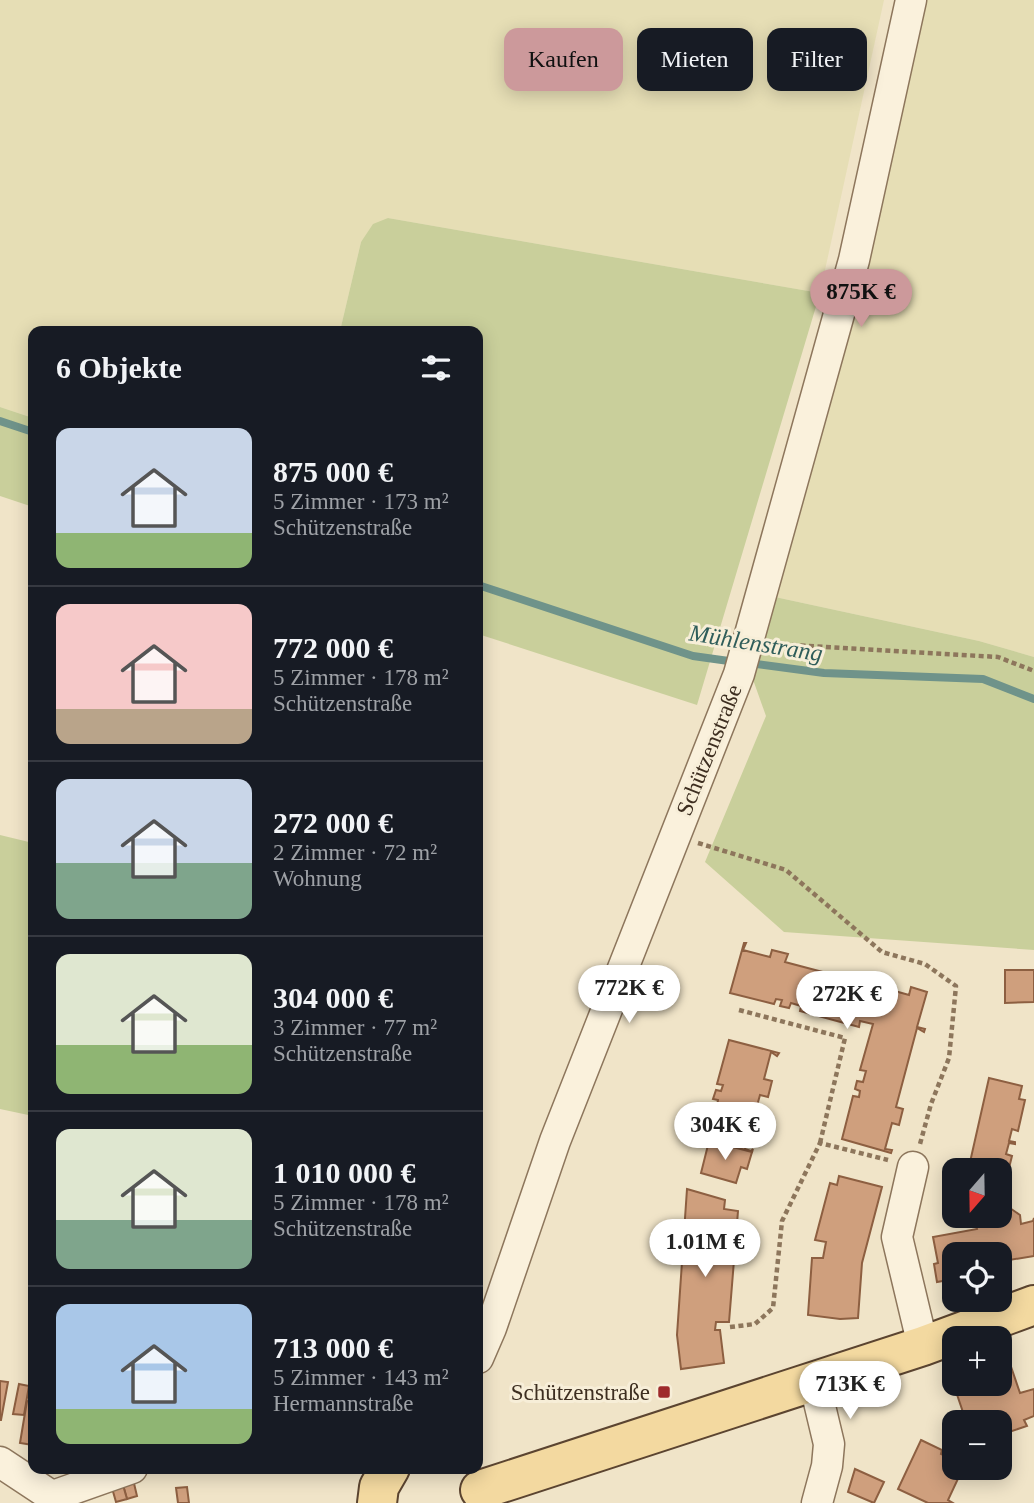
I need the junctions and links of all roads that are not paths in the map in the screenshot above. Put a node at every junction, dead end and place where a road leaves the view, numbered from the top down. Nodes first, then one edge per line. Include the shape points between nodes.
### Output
1 (911, 0) edge
2 (913, 1167) road end
3 (1034, 1305) edge
4 (483, 1346) edge
5 (923, 1346) junction
6 (814, 1381) junction
7 (0, 1462) edge
8 (118, 1474) edge
9 (387, 1474) edge
10 (477, 1487) edge
11 (57, 1500) edge
12 (377, 1503) edge
13 (817, 1503) edge

1 - 4 street, Schützenstraße via 854,260 739,674 555,1141
2 - 5 street via 897,1237
3 - 5 main road
5 - 6 main road
6 - 10 main road
6 - 13 street via 829,1444
7 - 11 street
8 - 11 street
9 - 12 main road

